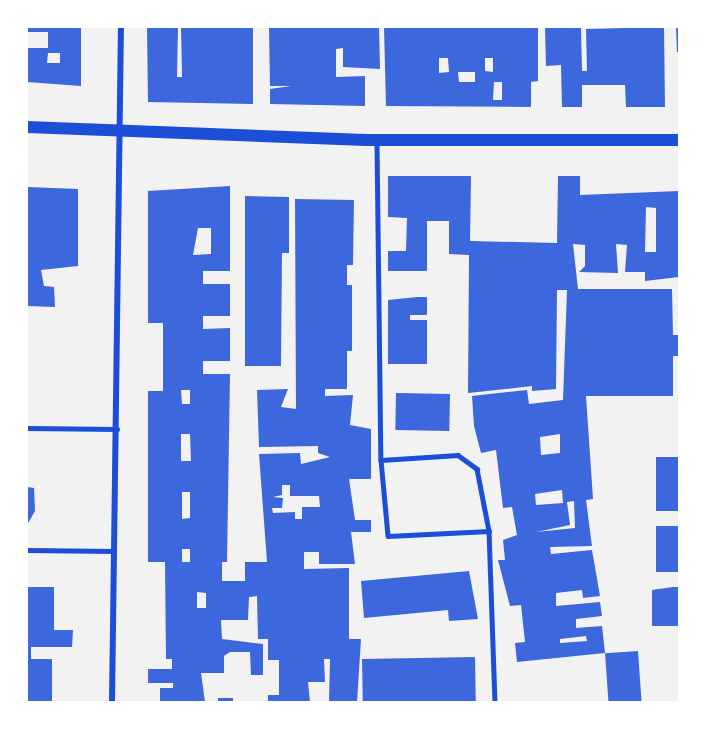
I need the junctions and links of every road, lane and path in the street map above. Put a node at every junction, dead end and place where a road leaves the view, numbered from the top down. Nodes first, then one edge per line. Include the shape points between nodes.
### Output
1 (121, 27) edge
2 (27, 127) edge
3 (122, 131) junction
4 (377, 140) junction
5 (679, 140) edge
6 (27, 428) edge
7 (117, 429) junction
8 (381, 460) junction
9 (489, 531) junction
10 (27, 550) edge
11 (114, 551) junction
12 (112, 702) edge
13 (495, 702) edge

1 - 3 street
2 - 3 main road
3 - 4 main road
3 - 7 street
4 - 5 main road
4 - 8 lane
6 - 7 lane
7 - 11 street
8 - 9 lane via 458,455 469,461 477,469
8 - 9 lane via 388,536
9 - 13 lane
10 - 11 lane
11 - 12 street

